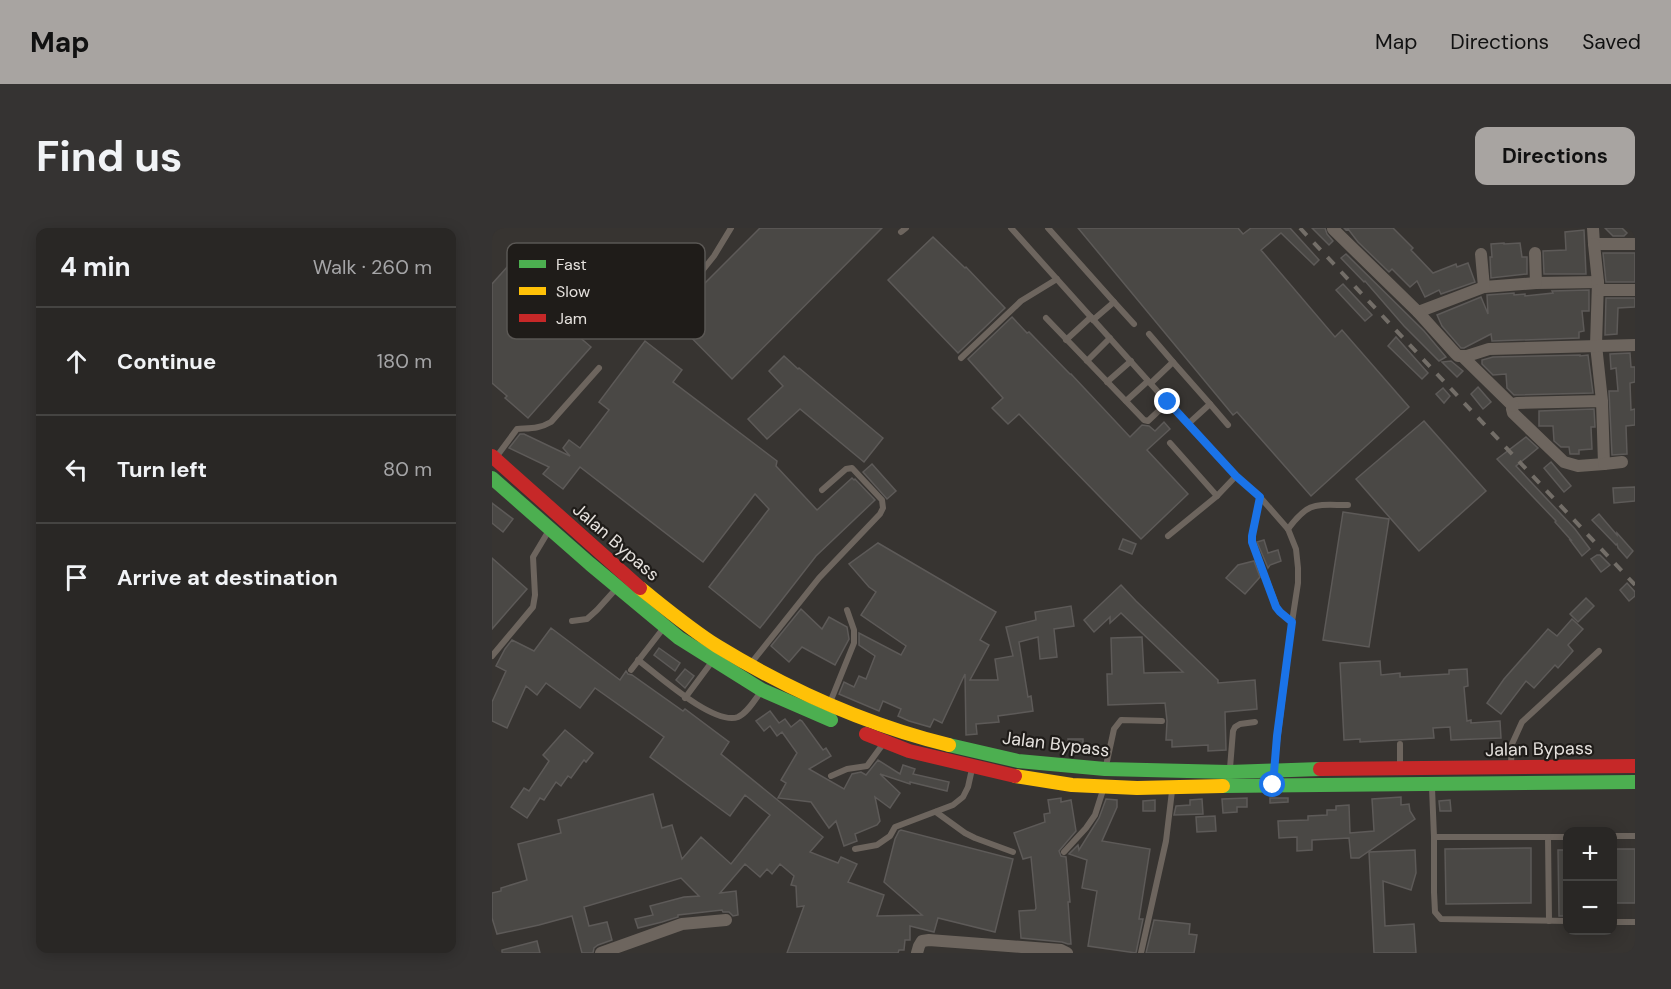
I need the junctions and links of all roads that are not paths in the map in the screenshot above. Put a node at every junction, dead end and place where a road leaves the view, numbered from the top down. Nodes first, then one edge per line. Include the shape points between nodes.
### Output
1 (731, 228) edge
2 (1011, 228) edge
3 (1048, 228) edge
4 (1593, 228) edge
5 (1333, 229) edge
6 (1594, 244) junction
7 (1635, 244) edge
8 (1535, 253) dead end
9 (1481, 254) dead end
10 (705, 267) edge
11 (1057, 279) junction
12 (1536, 284) junction
13 (1598, 286) junction
14 (1484, 287) junction
15 (1635, 290) edge
16 (1114, 302) junction
17 (1418, 312) junction
18 (1046, 318) dead end
19 (1092, 318) junction
20 (1134, 324) dead end
21 (1149, 334) dead end
22 (1110, 338) junction
23 (1066, 340) junction
24 (1596, 345) junction
25 (1635, 345) edge
26 (1462, 356) junction
27 (961, 358) dead end
28 (1087, 361) junction
29 (1131, 361) junction
30 (1173, 362) junction
31 (599, 368) dead end
32 (1107, 381) junction
33 (1150, 382) junction
34 (1125, 401) junction
35 (1602, 401) junction
36 (1168, 402) junction
37 (1210, 404) junction
38 (1513, 406) junction
39 (1188, 424) junction
40 (1228, 425) dead end
41 (1170, 443) dead end
42 (493, 457) edge
43 (1622, 462) dead end
44 (1604, 464) junction
45 (1236, 476) junction
46 (492, 478) edge
47 (822, 490) dead end
48 (1217, 495) junction
49 (1260, 497) junction
50 (1348, 505) dead end
51 (550, 529) junction
52 (1288, 529) junction
53 (1168, 536) dead end
54 (617, 588) junction
55 (847, 610) dead end
56 (572, 621) dead end
57 (1292, 622) junction
58 (665, 627) junction
59 (1599, 651) dead end
60 (492, 656) edge
61 (638, 660) junction
62 (713, 660) junction
63 (750, 665) junction
64 (631, 669) dead end
65 (762, 690) junction
66 (685, 698) junction
67 (830, 704) junction
68 (1162, 721) dead end
69 (1255, 722) dead end
70 (885, 741) junction
71 (1400, 744) dead end
72 (973, 766) junction
73 (1635, 766) edge
74 (1511, 767) junction
75 (1401, 769) junction
76 (1105, 770) junction
77 (1274, 770) junction
78 (1229, 772) junction
79 (831, 776) dead end
80 (1635, 782) edge
81 (1273, 785) junction
82 (1431, 785) junction
83 (1104, 787) junction
84 (1172, 788) junction
85 (936, 812) junction
86 (1617, 836) edge
87 (1635, 836) edge
88 (1434, 837) junction
89 (1548, 837) junction
90 (1563, 837) edge
91 (855, 849) dead end
92 (1013, 852) dead end
93 (1064, 852) dead end
94 (726, 920) dead end
95 (1549, 921) junction
96 (1563, 921) edge
97 (1617, 922) edge
98 (1635, 922) edge
99 (601, 953) edge
100 (917, 953) edge
101 (1067, 953) edge
102 (1141, 953) edge

1 - 10 lane
2 - 11 lane
3 - 16 lane
4 - 6 street
5 - 17 street
6 - 7 street
6 - 13 street
8 - 12 street
9 - 14 street
11 - 19 lane
11 - 27 lane via 1021,301
12 - 13 street
12 - 14 street
13 - 15 street
13 - 24 street
14 - 17 street
16 - 19 lane
16 - 20 lane
17 - 26 street
18 - 23 lane
19 - 22 lane
19 - 23 lane
21 - 30 lane
22 - 28 lane
22 - 29 lane
23 - 28 lane
24 - 25 street
24 - 26 street via 1490,349
24 - 35 street
26 - 38 street
28 - 32 lane
29 - 32 lane
29 - 33 lane
30 - 33 lane
30 - 37 lane
31 - 42 lane via 551,422 533,429 517,429
32 - 34 lane
33 - 34 lane
33 - 36 lane
34 - 36 lane via 1148,421
35 - 38 street
35 - 44 street
36 - 39 lane
37 - 39 lane
37 - 40 lane
38 - 44 street via 1513,412 1564,462 1578,466
39 - 45 lane
41 - 48 lane
42 - 63 highway, Jalan Bypass via 669,611
43 - 44 street
45 - 48 lane
45 - 49 lane
46 - 51 highway, Jalan Bypass
47 - 63 lane via 852,468 882,500 883,508 819,578
48 - 53 lane
49 - 52 lane
49 - 57 lane via 1252,542 1276,607
50 - 52 lane via 1317,505 1299,514
51 - 54 highway, Jalan Bypass
51 - 60 lane via 533,557 533,607
52 - 57 lane via 1298,568
54 - 56 lane via 586,619
54 - 58 highway, Jalan Bypass
55 - 67 lane via 854,644
57 - 77 lane
58 - 61 lane
58 - 62 highway, Jalan Bypass
59 - 74 lane via 1522,722 1512,744
61 - 64 lane
61 - 66 lane
62 - 65 highway, Jalan Bypass
62 - 66 lane
63 - 67 highway, Jalan Bypass
65 - 66 lane via 735,718 719,717
65 - 70 highway, Jalan Bypass
67 - 76 highway, Jalan Bypass via 917,736 1018,761
68 - 76 lane via 1121,720 1114,729
69 - 78 lane via 1235,726
70 - 72 highway, Jalan Bypass via 909,751
70 - 79 lane via 867,766
71 - 75 lane
72 - 83 highway, Jalan Bypass via 1027,778
72 - 85 lane via 963,797
73 - 74 highway, Jalan Bypass
74 - 75 highway, Jalan Bypass
75 - 77 highway, Jalan Bypass
76 - 78 highway, Jalan Bypass
77 - 78 highway, Jalan Bypass
77 - 81 lane
80 - 82 highway, Jalan Bypass
81 - 82 highway, Jalan Bypass
81 - 84 highway, Jalan Bypass
82 - 88 lane
83 - 84 highway, Jalan Bypass
83 - 93 lane via 1095,815
84 - 102 lane via 1166,842
85 - 91 lane via 895,827 877,845
85 - 92 lane via 965,833
86 - 87 lane
88 - 89 lane
88 - 95 lane via 1436,912 1441,919
89 - 90 lane
89 - 95 lane
94 - 99 street via 682,924
95 - 96 lane
97 - 98 lane
100 - 101 street via 922,941 929,940

